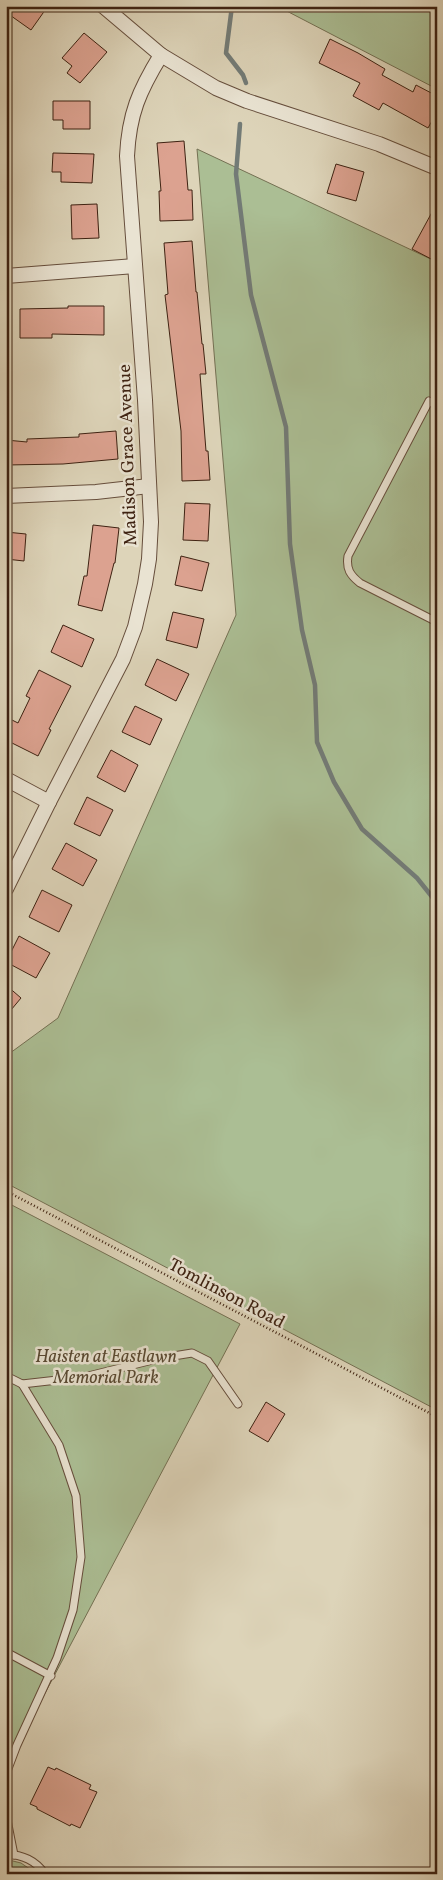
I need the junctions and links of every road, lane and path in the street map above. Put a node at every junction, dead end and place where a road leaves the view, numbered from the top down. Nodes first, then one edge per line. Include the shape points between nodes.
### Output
1 (104, 6) edge
2 (161, 55) junction
3 (437, 168) edge
4 (135, 266) junction
5 (6, 276) edge
6 (437, 406) edge
7 (149, 486) junction
8 (6, 496) edge
9 (437, 622) edge
10 (6, 779) edge
11 (48, 802) junction
12 (6, 889) edge
13 (6, 1191) edge
14 (6, 1376) edge
15 (22, 1384) junction
16 (238, 1404) dead end
17 (437, 1417) edge
18 (6, 1652) edge
19 (51, 1676) junction
20 (6, 1774) edge
21 (6, 1815) edge
22 (10, 1855) edge
23 (45, 1874) edge

1 - 2 street
2 - 3 street via 199,79 239,98 379,144
2 - 4 street, Madison Grace Avenue via 139,94 128,136
4 - 5 street
4 - 7 street, Madison Grace Avenue
6 - 9 lane via 429,401 347,562 350,574 360,583
7 - 8 street
7 - 11 street, Madison Grace Avenue via 149,560 135,627 115,676
10 - 11 street
11 - 12 street, Madison Grace Avenue
13 - 17 path, Tomlinson Road
14 - 15 lane
15 - 16 lane via 84,1378 192,1353 208,1360
15 - 19 lane via 59,1445 76,1496 82,1557 73,1610
18 - 19 lane
19 - 20 lane
21 - 22 lane
22 - 23 lane via 29,1859

